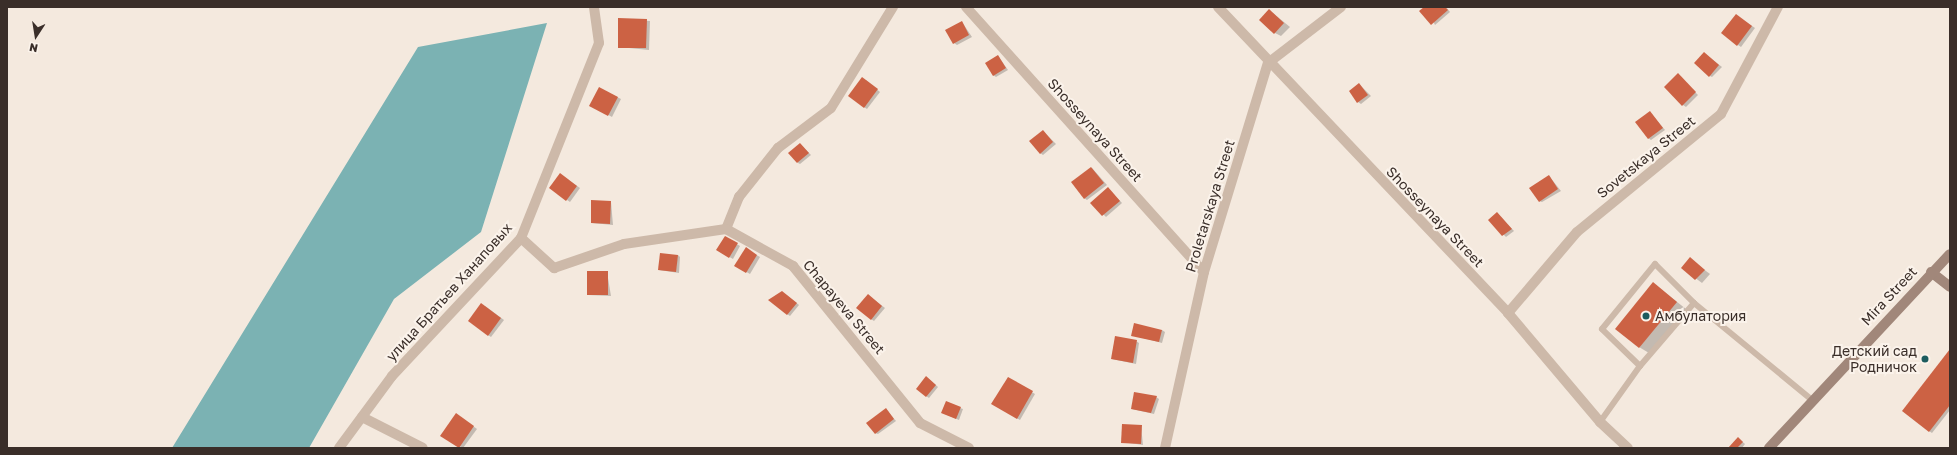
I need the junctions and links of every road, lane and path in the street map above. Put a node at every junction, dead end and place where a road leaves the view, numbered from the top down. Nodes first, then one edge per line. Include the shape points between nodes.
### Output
1 (594, 7) edge
2 (893, 7) edge
3 (966, 7) edge
4 (1218, 7) edge
5 (1340, 7) edge
6 (1778, 7) edge
7 (1268, 63) junction
8 (726, 229) junction
9 (521, 238) junction
10 (1950, 254) edge
11 (1204, 272) junction
12 (1931, 272) junction
13 (1950, 287) edge
14 (1694, 303) junction
15 (1508, 313) junction
16 (1640, 366) junction
17 (1811, 399) junction
18 (362, 417) junction
19 (1600, 422) junction
20 (339, 448) edge
21 (424, 448) edge
22 (970, 448) edge
23 (1166, 448) edge
24 (1628, 448) edge
25 (1769, 448) edge

1 - 9 street, улица Братьев Ханаповых via 599,42
2 - 8 street via 831,108 778,148 739,198
3 - 11 street, Shosseynaya Street
4 - 7 street, Shosseynaya Street
5 - 7 street
6 - 15 street, Sovetskaya Street via 1721,114 1577,232
7 - 11 street, Proletarskaya Street
7 - 15 street, Shosseynaya Street
8 - 9 street via 624,244 554,268
8 - 22 street, Chapayeva Street via 793,266 920,423
9 - 18 street, улица Братьев Ханаповых via 392,376
10 - 12 street, Mira Street
11 - 23 street, Proletarskaya Street
12 - 13 street
12 - 17 street, Mira Street
14 - 16 lane
14 - 16 lane via 1655,264 1602,329
14 - 17 lane
15 - 19 street, Shosseynaya Street
16 - 19 lane
17 - 25 street, Mira Street
18 - 20 street, улица Братьев Ханаповых
18 - 21 street
19 - 24 street, Shosseynaya Street

